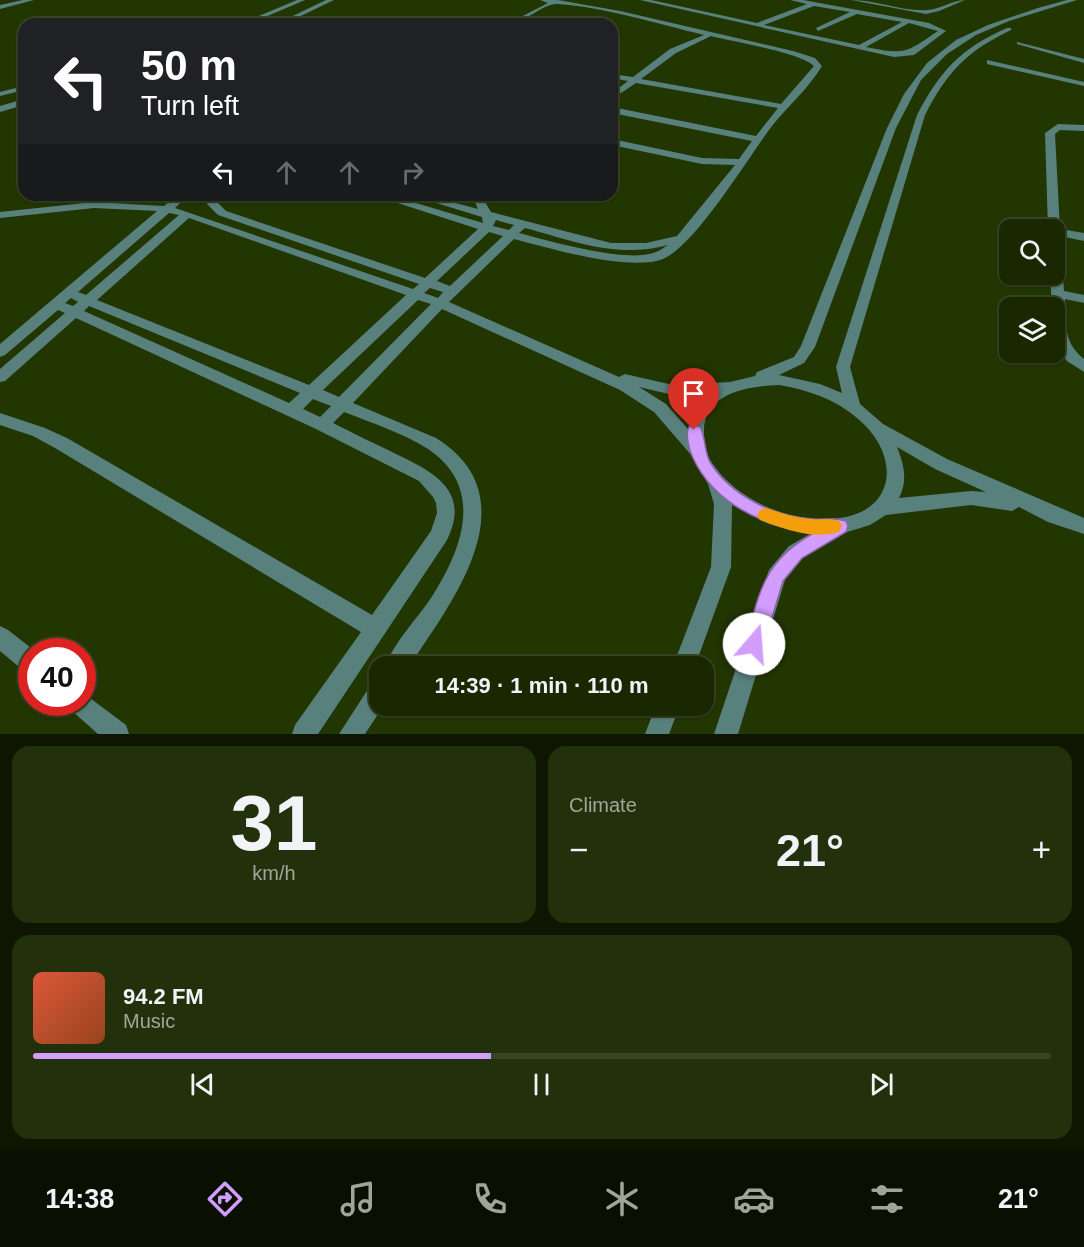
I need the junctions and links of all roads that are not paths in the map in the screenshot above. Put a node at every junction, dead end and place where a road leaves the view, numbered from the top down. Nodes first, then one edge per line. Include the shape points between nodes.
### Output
1 (15, 0) edge
2 (31, 0) edge
3 (302, 0) edge
4 (331, 0) edge
5 (643, 0) edge
6 (793, 0) edge
7 (854, 0) edge
8 (962, 0) edge
9 (1074, 0) edge
10 (547, 1) edge
11 (815, 4) junction
12 (1084, 4) edge
13 (0, 5) edge
14 (856, 12) junction
15 (258, 18) edge
16 (292, 18) edge
17 (515, 18) edge
18 (515, 18) edge
19 (908, 21) junction
20 (757, 25) junction
21 (818, 29) dead end
22 (707, 35) junction
23 (1019, 43) dead end
24 (859, 48) junction
25 (1084, 61) edge
26 (990, 62) dead end
27 (618, 80) edge
28 (632, 82) junction
29 (1084, 84) edge
30 (18, 90) edge
31 (618, 92) edge
32 (0, 94) edge
33 (18, 104) edge
34 (0, 109) edge
35 (781, 110) junction
36 (618, 111) edge
37 (1084, 130) edge
38 (758, 139) junction
39 (618, 145) edge
40 (618, 145) edge
41 (743, 162) junction
42 (729, 180) junction
43 (176, 201) edge
44 (213, 201) edge
45 (403, 201) edge
46 (430, 201) edge
47 (480, 201) edge
48 (168, 208) junction
49 (187, 214) junction
50 (0, 215) edge
51 (1054, 219) edge
52 (488, 221) junction
53 (517, 229) junction
54 (1065, 235) edge
55 (1084, 237) edge
56 (1065, 238) edge
57 (1084, 247) edge
58 (427, 283) junction
59 (1057, 285) edge
60 (452, 291) junction
61 (69, 293) junction
62 (1057, 293) junction
63 (414, 295) junction
64 (1057, 297) edge
65 (1084, 299) edge
66 (89, 300) junction
67 (440, 303) junction
68 (56, 304) junction
69 (74, 312) junction
70 (1065, 333) edge
71 (1065, 349) edge
72 (0, 352) edge
73 (1084, 356) edge
74 (1084, 367) edge
75 (593, 371) junction
76 (0, 377) edge
77 (749, 381) junction
78 (731, 385) junction
79 (311, 391) junction
80 (343, 404) junction
81 (853, 407) junction
82 (290, 412) junction
83 (0, 419) edge
84 (322, 425) junction
85 (875, 425) junction
86 (698, 452) junction
87 (716, 481) junction
88 (881, 508) junction
89 (1063, 519) junction
90 (840, 526) junction
91 (1084, 526) edge
92 (375, 629) junction
93 (0, 636) edge
94 (18, 651) edge
95 (403, 656) edge
96 (688, 656) edge
97 (369, 707) edge
98 (96, 716) edge
99 (664, 716) edge
100 (117, 734) edge
101 (304, 734) edge
102 (351, 734) edge
103 (657, 734) edge
104 (726, 734) edge

1 - 13 street
2 - 13 street
3 - 15 street
4 - 16 street
5 - 20 street
6 - 11 street
7 - 8 street via 930,12
9 - 77 street via 984,29 951,47 921,73 895,117 808,346 799,360
10 - 17 street
10 - 18 street
10 - 22 street via 620,13
11 - 14 street
11 - 20 street
12 - 81 street via 999,33 956,60 937,83 911,145 843,367
14 - 19 street
14 - 21 street
19 - 24 street
19 - 24 street via 943,31 906,54
20 - 24 street
22 - 28 street via 678,47
22 - 35 street via 812,60 818,66
23 - 25 street
26 - 29 street
27 - 28 street
28 - 31 street
28 - 35 street
30 - 32 street
33 - 34 street
35 - 38 street
36 - 38 street
37 - 51 street via 1050,136
38 - 41 street
39 - 41 street via 702,161
40 - 42 street via 698,164
41 - 42 street
42 - 53 street via 683,236 657,245 623,249
43 - 48 street
44 - 58 street via 222,213
45 - 52 street
46 - 52 street
47 - 52 street
48 - 49 street
48 - 50 street via 98,205
48 - 61 street
49 - 63 street
49 - 66 street
52 - 53 street
52 - 58 street
53 - 60 street
54 - 55 street
56 - 57 street
58 - 60 street
58 - 63 street
59 - 62 street
60 - 67 street
61 - 66 street
61 - 68 street
62 - 64 street
62 - 65 street
63 - 67 street
63 - 79 street
66 - 69 street
66 - 79 street
67 - 75 street
67 - 80 street
68 - 69 street
68 - 72 street
69 - 76 street
69 - 82 street
70 - 73 street
71 - 74 street
75 - 78 street via 674,390
75 - 86 street via 645,396
77 - 78 street
77 - 81 street via 779,380 810,386
78 - 86 street via 712,396 700,411 694,430
79 - 80 street
79 - 82 street
80 - 84 street
80 - 95 street via 440,449 464,476 472,492 473,532 466,554
81 - 85 street
82 - 84 street
83 - 92 street via 61,443
84 - 92 street via 425,476 445,503 441,534
85 - 88 street via 889,446 896,468 896,483
85 - 89 street via 941,464
86 - 87 street
87 - 90 street via 758,512 785,522
87 - 96 street via 723,504 722,567
88 - 89 street via 995,499
88 - 90 street
89 - 91 street
90 - 104 street via 796,552 776,576
92 - 101 street
93 - 94 street
97 - 102 street
98 - 100 street
99 - 103 street

